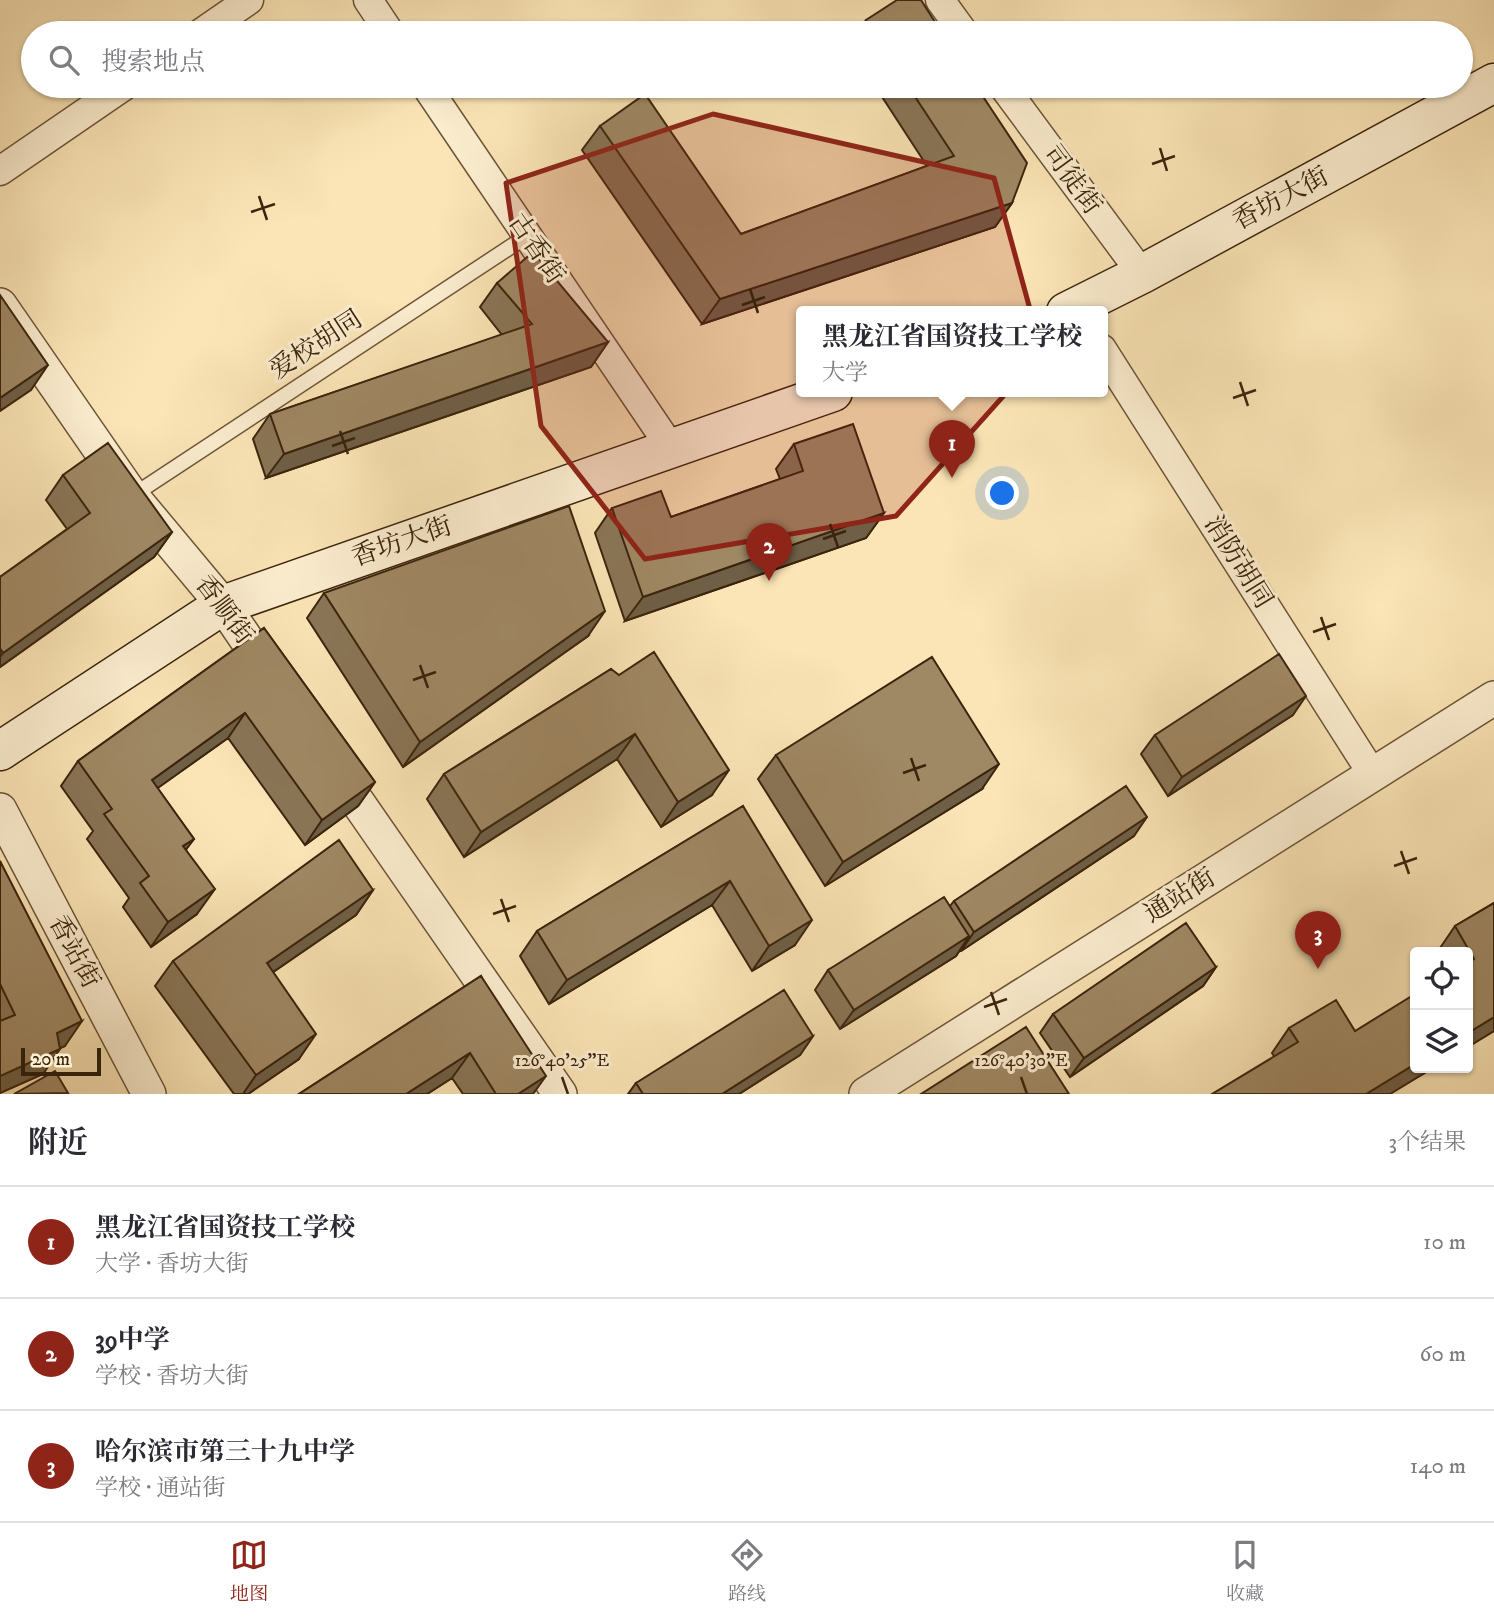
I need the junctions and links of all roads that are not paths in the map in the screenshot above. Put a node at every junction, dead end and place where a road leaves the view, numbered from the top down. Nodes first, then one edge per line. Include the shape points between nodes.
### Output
1 (249, 0) edge
2 (368, 0) edge
3 (940, 0) edge
4 (218, 21) edge
5 (382, 21) edge
6 (955, 21) edge
7 (1494, 83) edge
8 (1473, 94) edge
9 (106, 98) edge
10 (434, 98) edge
11 (1012, 98) edge
12 (1466, 98) edge
13 (0, 171) edge
14 (527, 236) junction
15 (1142, 274) junction
16 (0, 305) edge
17 (1083, 306) edge
18 (1108, 358) edge
19 (818, 397) edge
20 (671, 448) junction
21 (132, 496) junction
22 (223, 606) junction
23 (285, 696) edge
24 (1494, 698) edge
25 (317, 742) edge
26 (0, 751) edge
27 (1373, 775) junction
28 (0, 810) edge
29 (149, 1094) edge
30 (560, 1094) edge
31 (866, 1094) edge

1 - 4 street
2 - 5 street
3 - 6 street
7 - 8 main road, 香坊大街
9 - 13 street
10 - 14 street, 古香街
11 - 15 street, 司徒街
12 - 15 main road, 香坊大街
14 - 20 street, 古香街
14 - 21 lane, 爱校胡同
15 - 17 main road, 香坊大街
16 - 21 street, 香顺街
18 - 27 street, 消防胡同
19 - 20 main road, 香坊大街
20 - 22 main road, 香坊大街
21 - 22 street, 香顺街
22 - 23 street, 香顺街
22 - 26 main road, 香坊大街
24 - 27 street, 通站街
25 - 30 street
27 - 31 street, 通站街
28 - 29 street, 香站街

